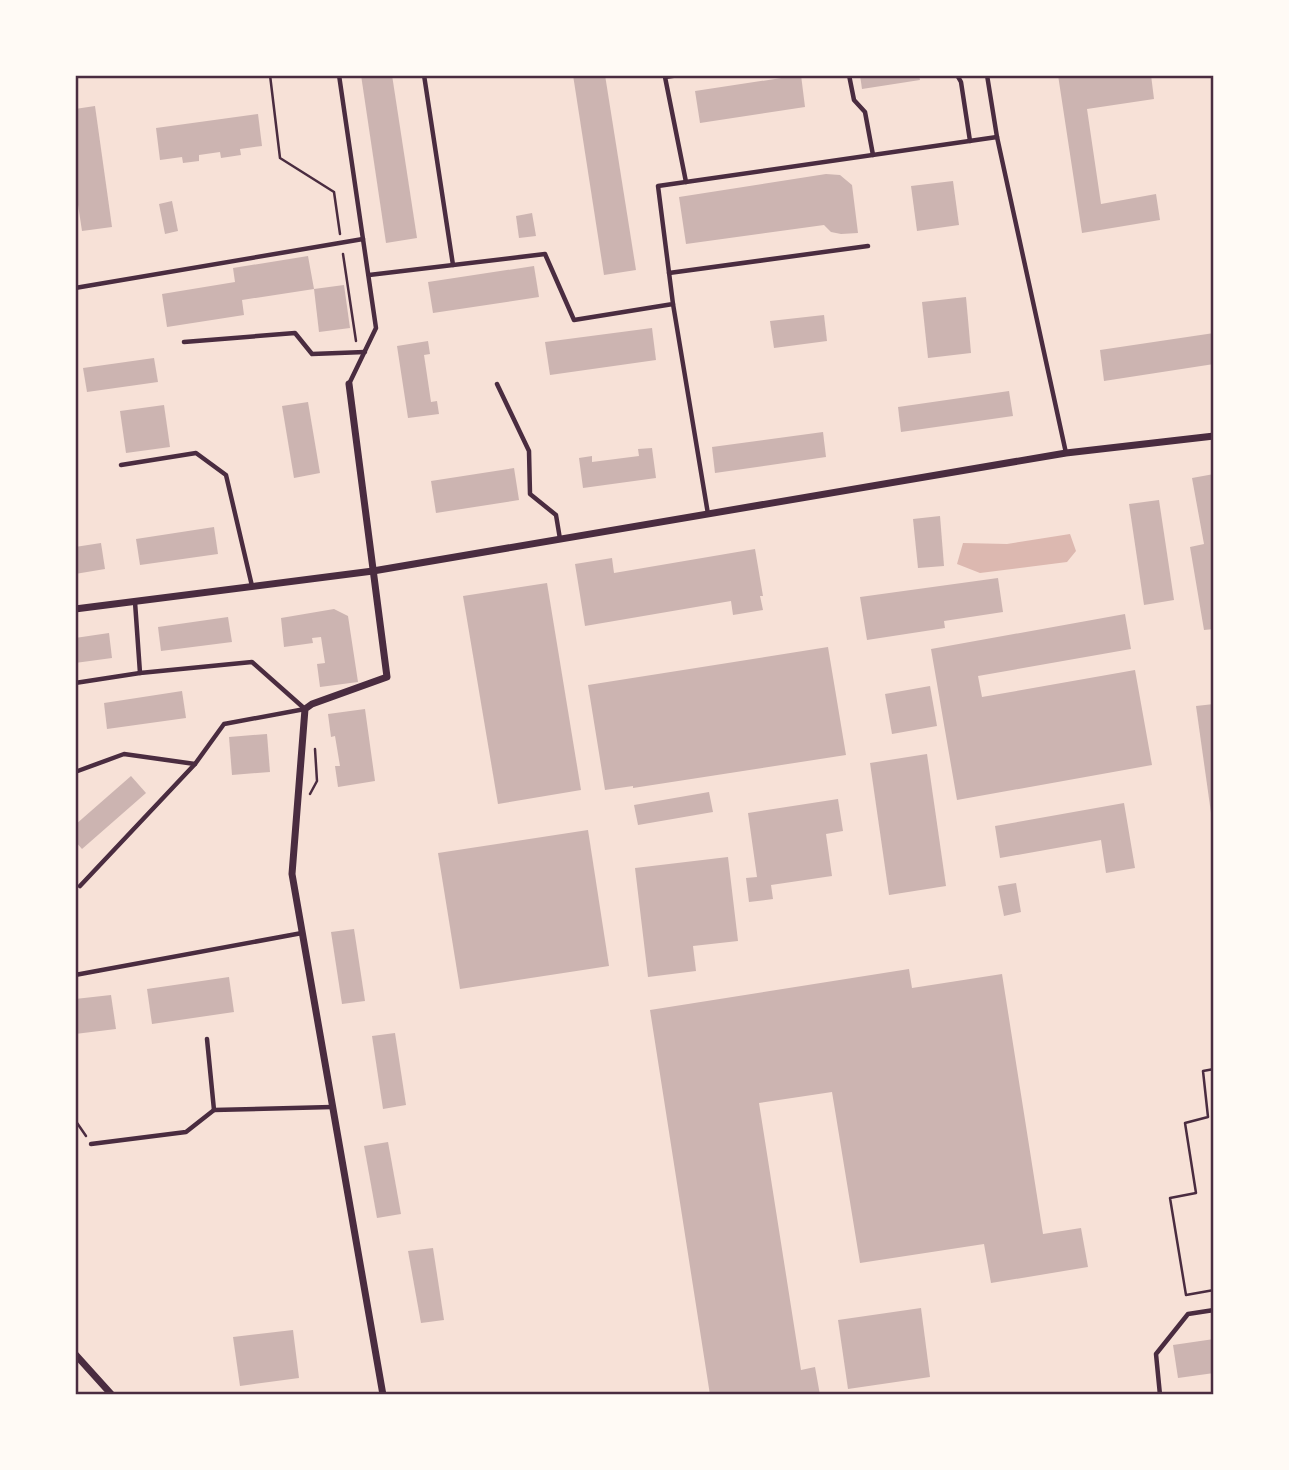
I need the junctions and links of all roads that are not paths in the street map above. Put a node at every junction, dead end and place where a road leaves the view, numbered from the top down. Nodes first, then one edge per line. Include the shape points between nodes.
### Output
1 (339, 75) edge
2 (424, 75) edge
3 (679, 75) edge
4 (849, 75) edge
5 (957, 75) edge
6 (987, 75) edge
7 (997, 137) junction
8 (970, 141) junction
9 (873, 155) junction
10 (686, 182) junction
11 (363, 239) junction
12 (868, 246) dead end
13 (453, 265) junction
14 (669, 273) junction
15 (369, 275) junction
16 (75, 288) edge
17 (673, 304) junction
18 (184, 342) dead end
19 (365, 352) junction
20 (349, 384) joint
21 (497, 384) dead end
22 (1214, 436) edge
23 (1066, 453) junction
24 (121, 465) dead end
25 (708, 514) junction
26 (560, 539) junction
27 (373, 571) junction
28 (252, 587) junction
29 (135, 602) junction
30 (75, 609) edge
31 (141, 673) junction
32 (75, 683) edge
33 (305, 709) junction
34 (195, 764) junction
35 (75, 772) edge
36 (80, 886) dead end
37 (302, 933) junction
38 (75, 975) edge
39 (207, 1039) dead end
40 (332, 1107) junction
41 (214, 1110) junction
42 (91, 1144) road end
43 (1214, 1310) edge
44 (75, 1354) edge
45 (112, 1395) edge
46 (383, 1395) edge
47 (1160, 1395) edge

1 - 11 lane
2 - 13 lane
3 - 10 lane via 666,77
4 - 9 lane via 854,100 865,112
5 - 8 lane
6 - 7 lane
7 - 8 lane
7 - 23 lane
8 - 9 lane
9 - 10 lane
10 - 14 lane via 658,186
11 - 15 lane
11 - 16 lane
12 - 14 lane
13 - 15 lane
13 - 17 lane via 545,254 574,320
14 - 17 lane
15 - 19 lane via 376,328
17 - 25 lane
18 - 19 lane via 295,332 312,354
19 - 20 lane
20 - 27 street
21 - 26 lane via 528,451 530,494 556,515
22 - 23 street
23 - 25 street
24 - 28 lane via 196,453 226,475
25 - 26 street
26 - 27 street
27 - 28 street
27 - 33 street via 387,677
28 - 29 street
29 - 30 street
29 - 31 lane
31 - 32 lane
31 - 33 lane via 252,662
33 - 34 lane via 224,724
33 - 37 street via 292,874
34 - 35 lane via 124,754
34 - 36 lane
37 - 38 lane
37 - 40 street
39 - 41 lane
40 - 41 lane
40 - 46 street
41 - 42 lane via 186,1132
43 - 47 lane via 1188,1314 1156,1354
44 - 45 street

